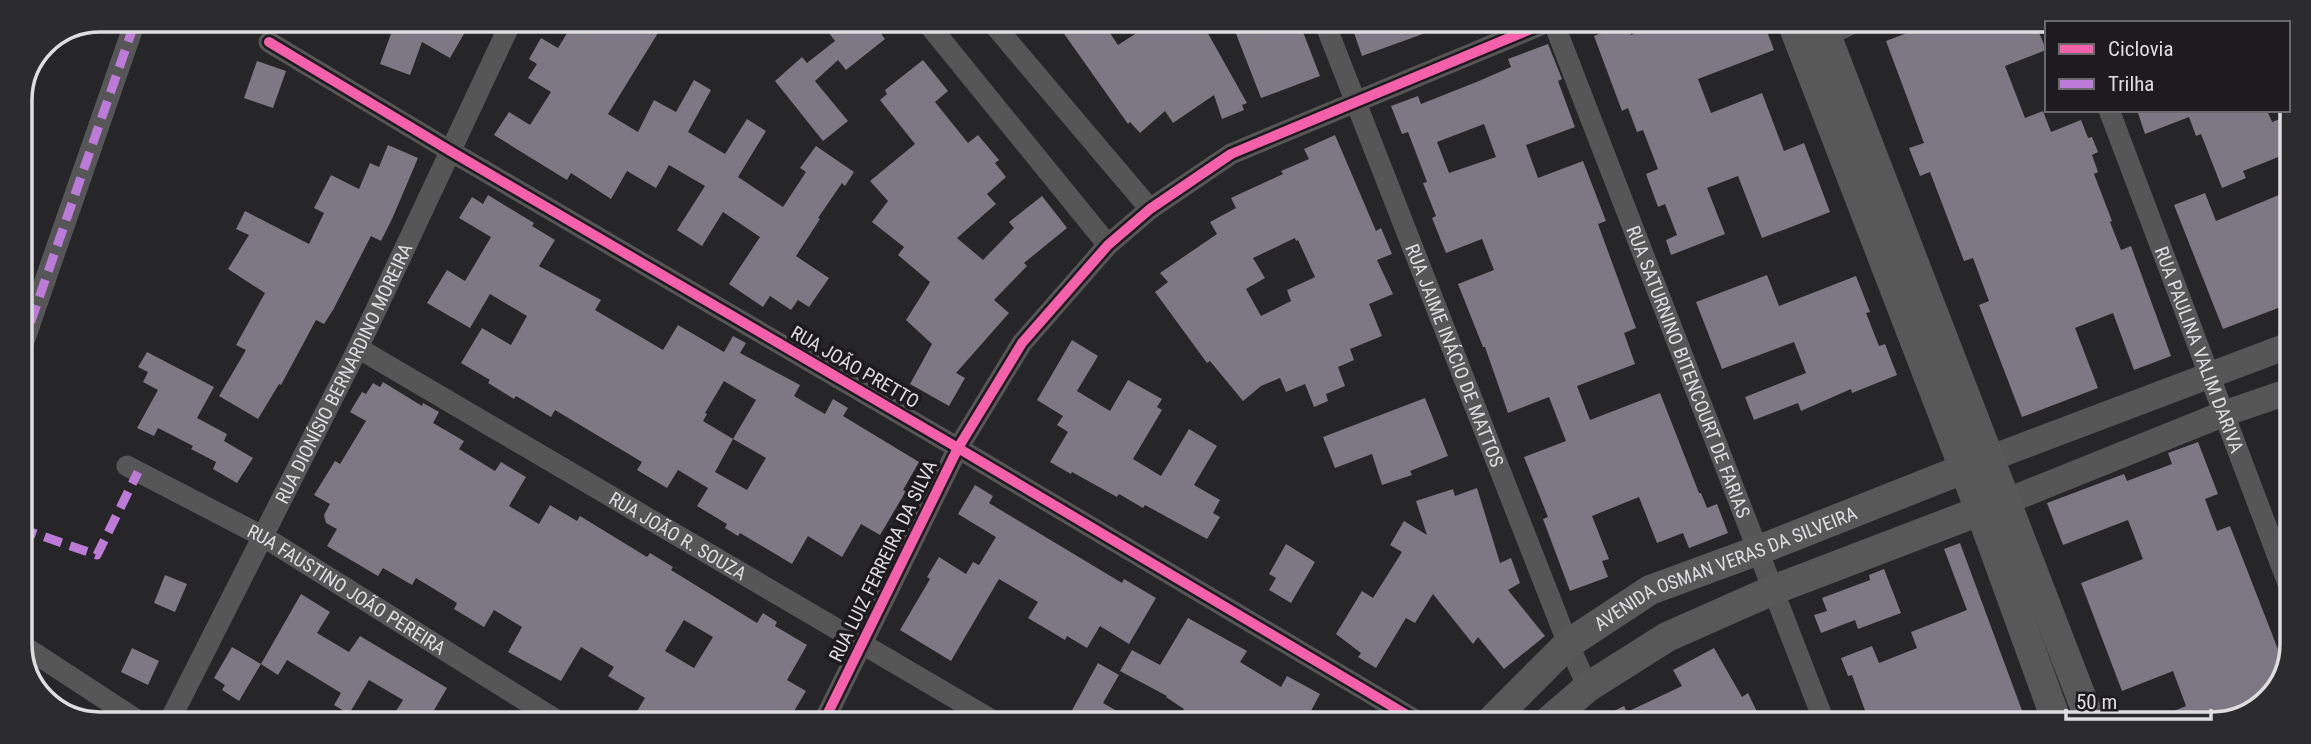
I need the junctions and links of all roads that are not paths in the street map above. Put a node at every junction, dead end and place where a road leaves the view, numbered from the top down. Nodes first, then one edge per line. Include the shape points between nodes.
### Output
1 (131, 32) edge
2 (507, 32) edge
3 (935, 32) edge
4 (1000, 32) edge
5 (1328, 32) edge
6 (1525, 32) edge
7 (1555, 32) edge
8 (1796, 32) edge
9 (1825, 32) edge
10 (269, 42) dead end
11 (1354, 103) junction
12 (2110, 112) edge
13 (452, 152) junction
14 (1150, 209) junction
15 (1108, 245) junction
16 (32, 318) edge
17 (358, 348) junction
18 (2279, 349) edge
19 (2209, 375) junction
20 (2280, 395) edge
21 (2223, 414) junction
22 (958, 448) junction
23 (1991, 458) junction
24 (127, 466) dead end
25 (1963, 471) junction
26 (1993, 506) junction
27 (264, 537) junction
28 (1759, 550) junction
29 (2280, 562) edge
30 (1773, 590) junction
31 (863, 643) junction
32 (1568, 644) junction
33 (32, 652) edge
34 (1588, 687) junction
35 (126, 712) edge
36 (174, 712) edge
37 (543, 712) edge
38 (828, 712) edge
39 (979, 712) edge
40 (1402, 712) edge
41 (1500, 712) edge
42 (1559, 712) edge
43 (1820, 712) edge
44 (2055, 712) edge
45 (2087, 712) edge

1 - 16 street
2 - 13 street, RUA DIONÍSIO BERNARDINO MOREIRA
3 - 15 street
4 - 14 street
5 - 11 street, RUA JAIME INÁCIO DE MATTOS
6 - 11 street, RUA LUIZ FERREIRA DA SILVA
7 - 28 street, RUA SATURNINO BITENCOURT DE FARIAS
8 - 25 main road
9 - 23 main road
10 - 13 street, RUA JOÃO PRETTO
11 - 14 street, RUA LUIZ FERREIRA DA SILVA via 1231,154
11 - 32 street, RUA JAIME INÁCIO DE MATTOS
12 - 19 street, RUA PAULINA VALIM DARIVA
13 - 17 street, RUA DIONÍSIO BERNARDINO MOREIRA
13 - 22 street, RUA JOÃO PRETTO
14 - 15 street, RUA LUIZ FERREIRA DA SILVA
15 - 22 street, RUA LUIZ FERREIRA DA SILVA via 1022,343
17 - 27 street, RUA DIONÍSIO BERNARDINO MOREIRA
17 - 31 street, RUA JOÃO R. SOUZA
18 - 19 street
19 - 21 street, RUA PAULINA VALIM DARIVA
19 - 23 street
20 - 21 street
21 - 26 street
21 - 29 street, RUA PAULINA VALIM DARIVA
22 - 31 street, RUA LUIZ FERREIRA DA SILVA
22 - 40 street, RUA JOÃO PRETTO
23 - 25 main road, AVENIDA OSMAN VERAS DA SILVEIRA
23 - 26 main road
24 - 27 street, RUA FAUSTINO JOÃO PEREIRA
25 - 26 main road
25 - 28 main road, AVENIDA OSMAN VERAS DA SILVEIRA
26 - 30 main road, AVENIDA OSMAN VERAS DA SILVEIRA
26 - 44 main road
26 - 45 main road
27 - 36 street, RUA DIONÍSIO BERNARDINO MOREIRA
27 - 37 street, RUA FAUSTINO JOÃO PEREIRA
28 - 30 street, RUA SATURNINO BITENCOURT DE FARIAS
28 - 32 main road, AVENIDA OSMAN VERAS DA SILVEIRA via 1650,590
30 - 34 main road, AVENIDA OSMAN VERAS DA SILVEIRA via 1667,637
30 - 43 street, RUA SATURNINO BITENCOURT DE FARIAS
31 - 38 street, RUA LUIZ FERREIRA DA SILVA
31 - 39 street, RUA JOÃO R. SOUZA
32 - 34 street, RUA JAIME INÁCIO DE MATTOS
32 - 41 main road, AVENIDA OSMAN VERAS DA SILVEIRA
33 - 35 street
34 - 42 main road, AVENIDA OSMAN VERAS DA SILVEIRA

